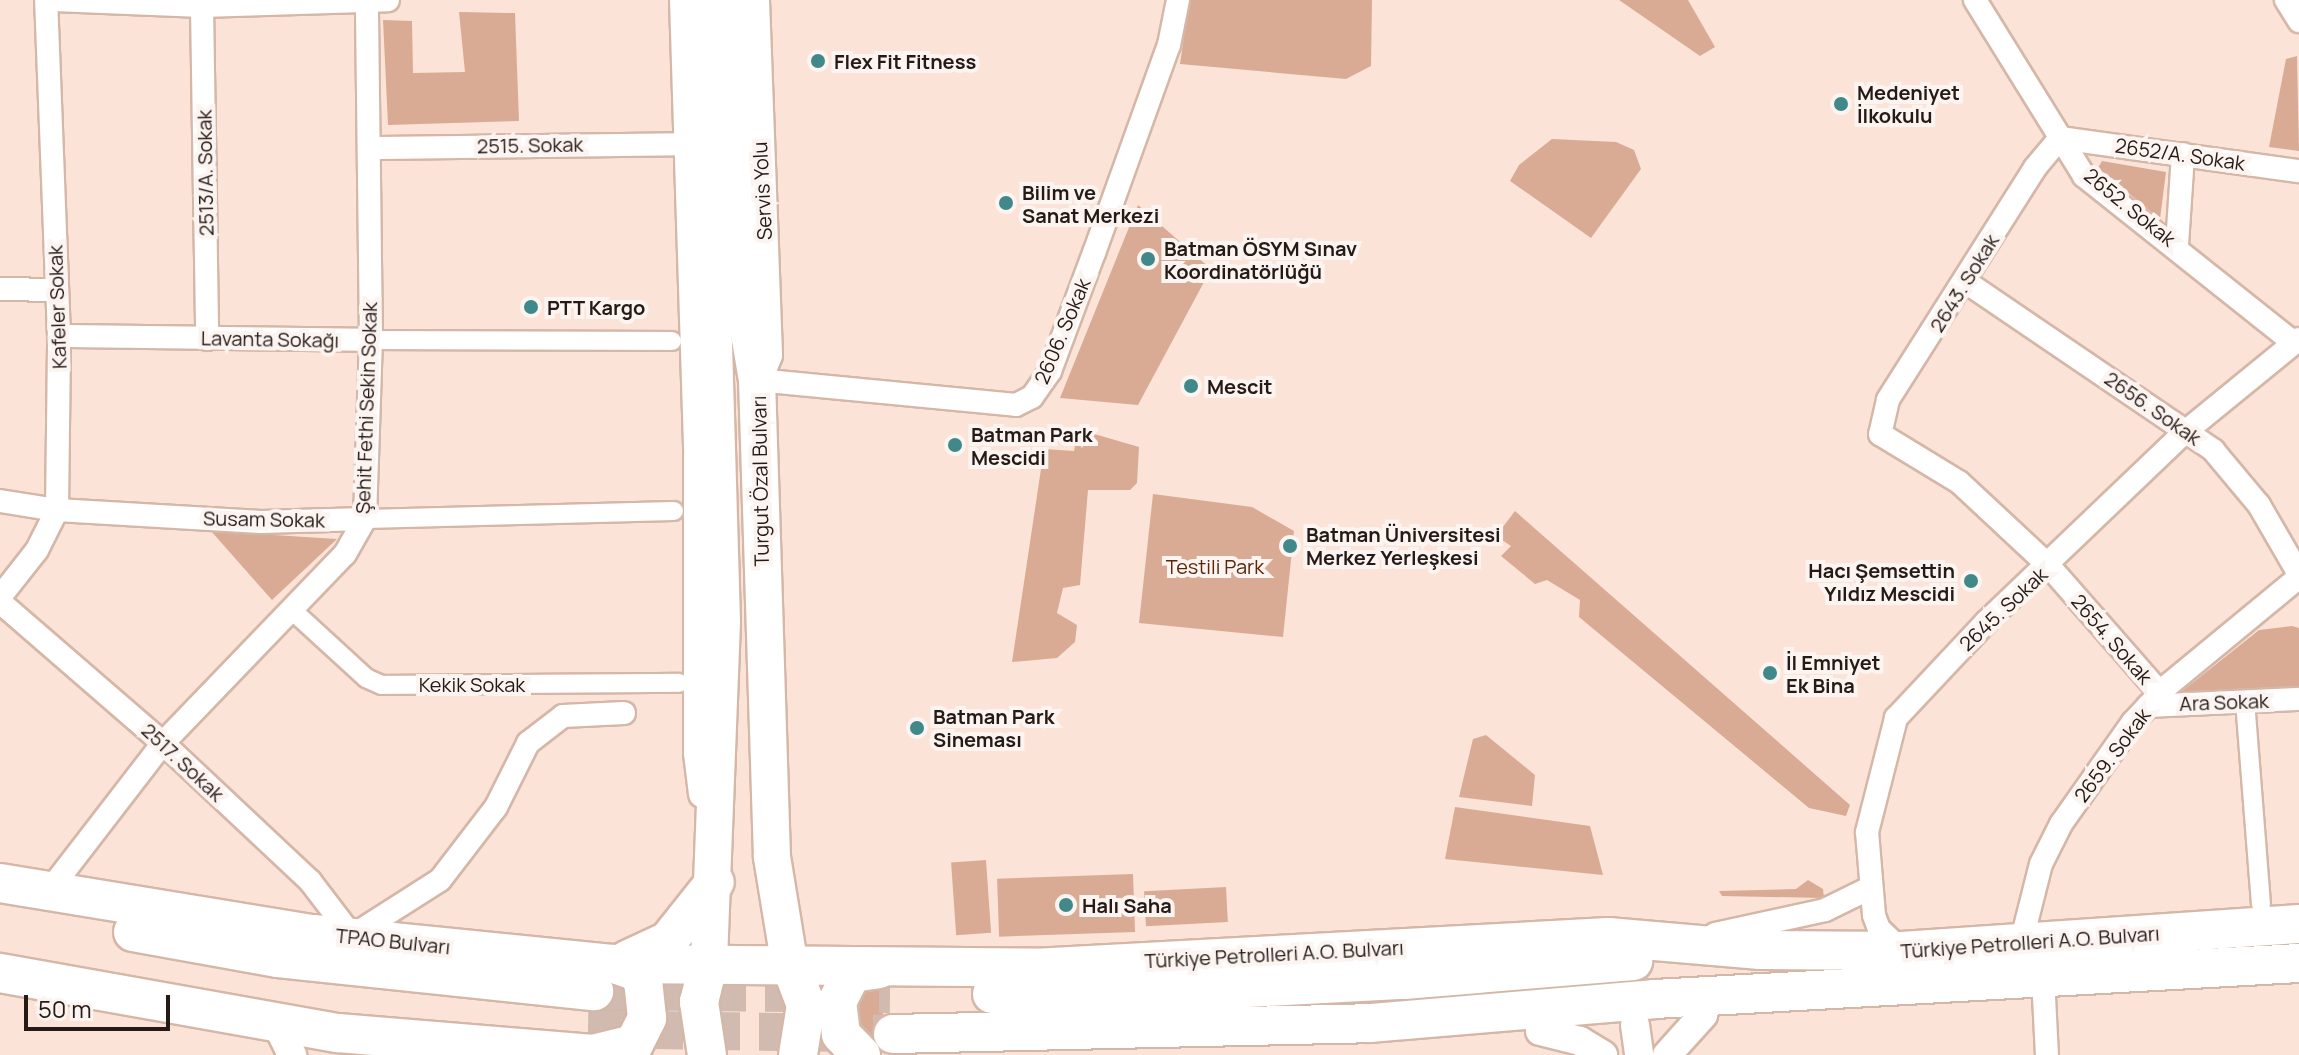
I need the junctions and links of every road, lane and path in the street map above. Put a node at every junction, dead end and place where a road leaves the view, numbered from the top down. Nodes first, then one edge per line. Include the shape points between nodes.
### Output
1 (46, 0) edge
2 (54, 0) edge
3 (367, 0) edge
4 (388, 0) edge
5 (684, 0) edge
6 (704, 0) edge
7 (736, 0) edge
8 (755, 0) edge
9 (1178, 0) edge
10 (2286, 0) edge
11 (1985, 3) edge
12 (202, 6) junction
13 (2299, 21) edge
14 (2060, 138) junction
15 (690, 144) junction
16 (370, 148) junction
17 (2183, 154) junction
18 (2299, 171) edge
19 (2177, 245) junction
20 (1966, 282) junction
21 (0, 289) edge
22 (56, 290) junction
23 (59, 336) junction
24 (207, 339) junction
25 (371, 340) junction
26 (672, 341) dead end
27 (2296, 341) edge
28 (757, 380) junction
29 (2185, 432) junction
30 (1880, 434) joint
31 (0, 501) edge
32 (57, 510) junction
33 (674, 511) dead end
34 (365, 519) junction
35 (2049, 566) junction
36 (2299, 576) edge
37 (0, 600) edge
38 (293, 611) junction
39 (679, 683) dead end
40 (2154, 699) junction
41 (2299, 699) edge
42 (2245, 701) junction
43 (624, 713) dead end
44 (163, 743) junction
45 (717, 827) junction
46 (715, 882) junction
47 (0, 883) edge
48 (1870, 888) junction
49 (776, 889) junction
50 (49, 891) junction
51 (2261, 904) dead end
52 (0, 908) edge
53 (2299, 924) edge
54 (352, 936) junction
55 (1666, 942) junction
56 (2021, 943) junction
57 (1760, 950) junction
58 (0, 951) edge
59 (1902, 951) junction
60 (789, 961) junction
61 (709, 962) junction
62 (2299, 963) edge
63 (831, 965) junction
64 (0, 973) edge
65 (2043, 977) junction
66 (604, 978) junction
67 (892, 980) junction
68 (1812, 994) junction
69 (1703, 1015) junction
70 (1540, 1031) junction
71 (893, 1034) tunnel mouth
72 (284, 1038) edge
73 (1637, 1040) edge
74 (343, 1045) edge
75 (595, 1046) edge
76 (707, 1055) edge
77 (798, 1055) edge
78 (861, 1055) edge
79 (1179, 1055) edge
80 (1603, 1055) edge
81 (1667, 1055) edge
82 (2047, 1055) edge

1 - 22 street, Kafeler Sokak
2 - 12 street
3 - 4 street
3 - 12 street
3 - 16 street, Şehit Fethi Sekin Sokak
5 - 15 street
6 - 45 main road, Turgut Özal Bulvarı via 722,607
7 - 28 main road, Turgut Özal Bulvarı via 744,304
8 - 28 street, Servis Yolu via 768,355
9 - 28 street, 2606. Sokak via 1151,99 1050,371 1032,397 1016,405
10 - 13 street
11 - 14 street, 2652. Sokak
12 - 24 street, 2513/A. Sokak
14 - 17 street, 2652/A. Sokak
14 - 19 street, 2652. Sokak via 2084,176
14 - 20 street, 2643. Sokak via 2035,168
15 - 16 street, 2515. Sokak
15 - 45 street via 698,753 703,793
16 - 25 street, Şehit Fethi Sekin Sokak
17 - 18 street, 2652/A. Sokak
17 - 19 street
19 - 27 street, 2652. Sokak
20 - 29 street, 2656. Sokak
20 - 30 street, 2643. Sokak via 1888,400
21 - 22 street
22 - 23 street, Kafeler Sokak
23 - 24 street, Lavanta Sokağı
23 - 32 street, Kafeler Sokak
24 - 25 street, Lavanta Sokağı
25 - 26 street, Lavanta Sokağı
25 - 34 street, Şehit Fethi Sekin Sokak
27 - 29 street, 2645. Sokak
28 - 49 main road, Turgut Özal Bulvarı
29 - 35 street, 2645. Sokak
29 - 36 street, 2656. Sokak via 2235,472
30 - 35 street, 2654. Sokak via 1959,482
31 - 32 street, Susam Sokak
32 - 34 street, Susam Sokak via 261,522
32 - 37 street, Kafeler Sokak via 37,550
33 - 34 street, Susam Sokak
34 - 38 street, Şehit Fethi Sekin Sokak via 345,554
35 - 40 street, 2654. Sokak
35 - 48 street, 2645. Sokak via 1986,622 1896,718 1868,817
36 - 40 street, 2659. Sokak
37 - 44 street, 2517. Sokak
38 - 39 street, Kekik Sokak via 366,678 382,685
38 - 44 street, Şehit Fethi Sekin Sokak
40 - 42 street, Ara Sokak
40 - 56 street, 2659. Sokak via 2061,824 2041,864
41 - 42 street, Ara Sokak
42 - 51 street
43 - 54 street via 563,716 528,743 496,807 440,880
44 - 50 street, Şehit Fethi Sekin Sokak
44 - 54 street, 2517. Sokak via 310,881
45 - 46 main road, Turgut Özal Bulvarı
46 - 61 main road, Turgut Özal Bulvarı
46 - 66 highway via 668,941
47 - 50 highway, TPAO Bulvarı
48 - 55 street via 1825,910
48 - 59 street, 2645. Sokak via 1879,929
49 - 60 main road, Turgut Özal Bulvarı
49 - 63 main road via 804,936
50 - 54 highway, TPAO Bulvarı
52 - 66 highway, TPAO Bulvarı via 278,958
53 - 56 highway, Türkiye Petrolleri A.O. Bulvarı
54 - 66 highway, TPAO Bulvarı
55 - 57 highway, Türkiye Petrolleri A.O. Bulvarı
55 - 67 highway, Türkiye Petrolleri A.O. Bulvarı via 1608,937
56 - 59 highway, Türkiye Petrolleri A.O. Bulvarı
57 - 59 highway, Türkiye Petrolleri A.O. Bulvarı
57 - 67 highway, Türkiye Petrolleri A.O. Bulvarı via 1404,980 1134,994
58 - 75 highway via 376,1016
60 - 61 highway, TPAO Bulvarı
60 - 63 highway, Türkiye Petrolleri A.O. Bulvarı
60 - 77 highway via 806,1005
61 - 66 highway, TPAO Bulvarı
61 - 76 highway via 699,1002
62 - 65 highway, Türkiye Petrolleri A.O. Bulvarı
63 - 67 highway, Türkiye Petrolleri A.O. Bulvarı
64 - 72 highway
65 - 68 highway, Türkiye Petrolleri A.O. Bulvarı
65 - 82 street
66 - 75 highway via 635,971 643,981 647,1018 634,1044
67 - 78 highway via 852,973 842,986 836,1018 841,1034
68 - 69 highway, Türkiye Petrolleri A.O. Bulvarı
68 - 71 highway, Türkiye Petrolleri A.O. Bulvarı via 1655,999 1370,1023
69 - 73 highway, Türkiye Petrolleri A.O. Bulvarı
69 - 81 street
70 - 73 highway, Türkiye Petrolleri A.O. Bulvarı
70 - 79 highway, Türkiye Petrolleri A.O. Bulvarı
70 - 80 street via 1580,1041
72 - 74 highway
74 - 75 highway

